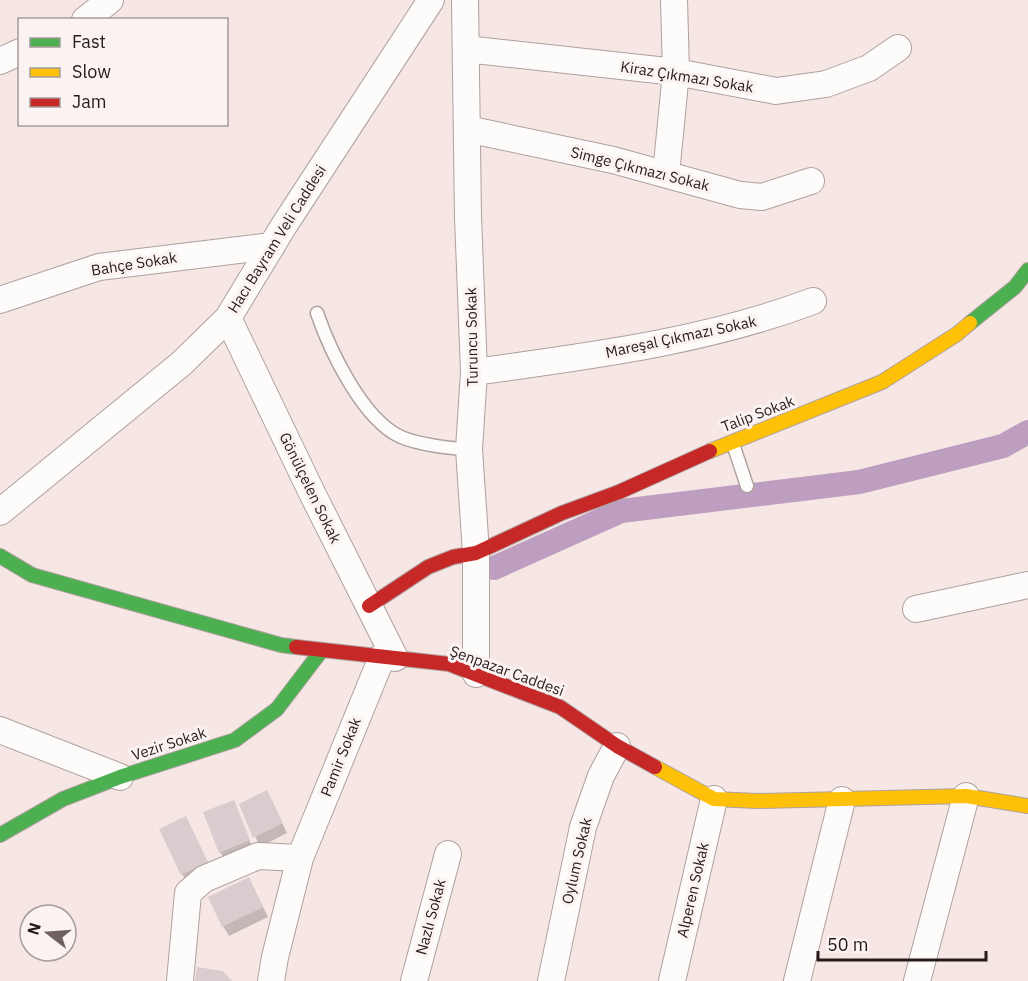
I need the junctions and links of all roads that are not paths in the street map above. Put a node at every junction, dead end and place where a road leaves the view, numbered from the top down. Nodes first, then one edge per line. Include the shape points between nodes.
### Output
1 (110, 0) edge
2 (431, 0) edge
3 (465, 0) edge
4 (674, 0) edge
5 (88, 18) edge
6 (898, 48) dead end
7 (466, 49) junction
8 (18, 53) edge
9 (0, 61) edge
10 (676, 72) junction
11 (467, 129) junction
12 (666, 174) junction
13 (811, 181) dead end
14 (272, 246) junction
15 (1028, 270) edge
16 (0, 300) edge
17 (813, 301) dead end
18 (317, 313) dead end
19 (228, 318) junction
20 (474, 372) junction
21 (732, 442) junction
22 (469, 449) junction
23 (747, 486) dead end
24 (0, 512) edge
25 (477, 553) junction
26 (0, 556) edge
27 (1028, 585) edge
28 (369, 606) junction
29 (916, 609) dead end
30 (322, 650) junction
31 (388, 657) junction
32 (476, 674) junction
33 (0, 730) edge
34 (617, 746) junction
35 (120, 777) junction
36 (966, 796) junction
37 (714, 799) junction
38 (842, 800) junction
39 (1028, 806) edge
40 (11, 809) dead end
41 (34, 815) junction
42 (0, 835) edge
43 (448, 854) dead end
44 (300, 858) junction
45 (180, 981) edge
46 (272, 981) edge
47 (414, 981) edge
48 (551, 981) edge
49 (672, 981) edge
50 (797, 981) edge
51 (917, 981) edge

1 - 5 street
2 - 14 street, Hacı Bayram Veli Caddesi
3 - 7 street, Turuncu Sokak
4 - 10 street
6 - 10 street, Kiraz Çıkmazı Sokak via 869,68 826,84 776,91
7 - 10 street, Kiraz Çıkmazı Sokak
7 - 11 street, Turuncu Sokak
8 - 9 street
10 - 12 street
11 - 12 street, Simge Çıkmazı Sokak
11 - 20 street, Turuncu Sokak
12 - 13 street, Simge Çıkmazı Sokak via 740,195 762,197
14 - 16 street, Bahçe Sokak via 99,267
14 - 19 street, Hacı Bayram Veli Caddesi
15 - 21 street, Talip Sokak via 1015,287 957,334 882,382
17 - 20 street, Mareşal Çıkmazı Sokak via 728,329 642,348
18 - 22 lane via 333,354 369,412 400,437 451,449
19 - 24 street, Hacı Bayram Veli Caddesi via 182,363
19 - 28 street, Gönülçelen Sokak
20 - 22 street, Turuncu Sokak
21 - 23 lane
21 - 25 street, Talip Sokak
22 - 25 street, Turuncu Sokak
25 - 28 street, Talip Sokak via 428,567
25 - 32 street, Turuncu Sokak
26 - 30 street, Şenpazar Caddesi via 32,575 281,645
27 - 29 street
28 - 31 street, Gönülçelen Sokak
30 - 31 street, Şenpazar Caddesi
30 - 35 street, Vezir Sokak via 277,710 235,740
31 - 32 street, Şenpazar Caddesi via 449,664
31 - 44 street, Pamir Sokak
32 - 34 street, Şenpazar Caddesi via 560,707
33 - 35 street
34 - 37 street, Şenpazar Caddesi
34 - 48 street, Oylum Sokak via 601,776 584,827
35 - 41 street, Vezir Sokak
36 - 38 street, Şenpazar Caddesi
36 - 39 street, Şenpazar Caddesi
36 - 51 street
37 - 38 street, Şenpazar Caddesi
37 - 49 street, Alperen Sokak
38 - 50 street
40 - 41 street
41 - 42 street, Vezir Sokak
43 - 47 street, Nazlı Sokak
44 - 45 street via 258,856 204,879 188,893
44 - 46 street, Pamir Sokak

